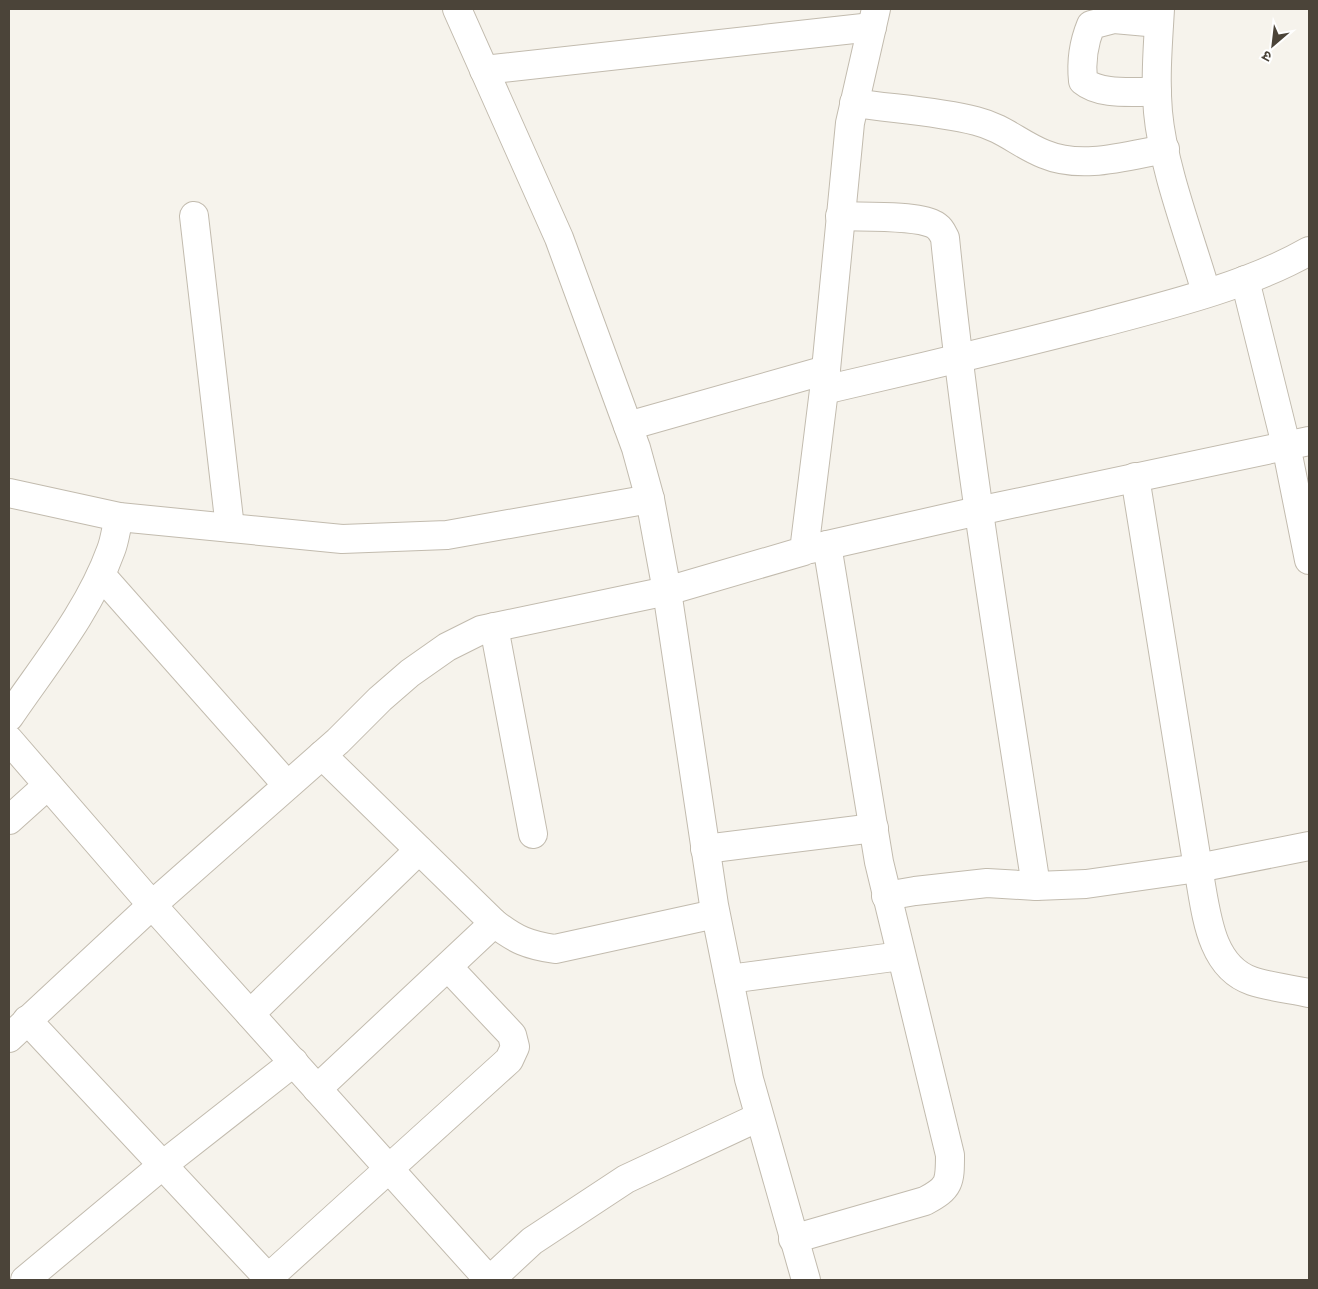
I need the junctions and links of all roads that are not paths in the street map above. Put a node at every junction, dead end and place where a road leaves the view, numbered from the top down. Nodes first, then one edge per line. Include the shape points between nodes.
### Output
1 (457, 9) edge
2 (1159, 16) edge
3 (874, 18) edge
4 (484, 70) junction
5 (1157, 92) junction
6 (854, 103) junction
7 (1165, 149) junction
8 (194, 216) dead end
9 (840, 216) junction
10 (1309, 251) edge
11 (1244, 280) junction
12 (1206, 292) junction
13 (958, 360) junction
14 (825, 380) junction
15 (628, 426) junction
16 (1298, 443) edge
17 (1135, 477) junction
18 (9, 493) edge
19 (650, 499) junction
20 (978, 511) junction
21 (118, 516) junction
22 (230, 528) junction
23 (815, 548) junction
24 (1309, 560) edge
25 (101, 574) junction
26 (667, 591) junction
27 (494, 627) junction
28 (9, 717) edge
29 (9, 740) edge
30 (322, 755) junction
31 (48, 785) junction
32 (287, 785) junction
33 (9, 820) edge
34 (874, 828) junction
35 (533, 834) dead end
36 (1309, 846) edge
37 (705, 849) junction
38 (419, 850) junction
39 (1198, 868) junction
40 (1036, 886) junction
41 (886, 896) junction
42 (152, 905) junction
43 (716, 914) junction
44 (494, 923) junction
45 (901, 956) junction
46 (448, 967) junction
47 (729, 979) junction
48 (1309, 993) edge
49 (250, 1014) junction
50 (18, 1029) edge
51 (294, 1062) junction
52 (318, 1089) junction
53 (759, 1117) junction
54 (164, 1164) junction
55 (388, 1167) junction
56 (793, 1239) junction
57 (25, 1280) edge
58 (268, 1280) edge
59 (489, 1280) edge
60 (806, 1280) edge

1 - 4 street
2 - 5 street
2 - 5 street via 1114,19 1091,25 1086,37 1082,72 1083,81 1100,90
3 - 4 street
3 - 6 street
4 - 15 street via 559,238
5 - 7 street
6 - 7 street via 975,121 1002,129 1037,150 1065,161 1096,161
6 - 9 street
7 - 12 street
8 - 22 street
9 - 13 street via 917,219 940,229 945,238
9 - 14 street
10 - 11 street
11 - 12 street
11 - 16 street
12 - 13 street via 1140,313
13 - 14 street
13 - 20 street
14 - 15 street
14 - 23 street
15 - 19 street
16 - 17 street
16 - 24 street
17 - 20 street
17 - 39 street
18 - 21 street
19 - 22 street via 447,536 342,539
19 - 26 street
20 - 23 street
20 - 40 street
21 - 22 street
21 - 25 street via 112,548
23 - 26 street
23 - 34 street
25 - 28 street via 82,611
25 - 32 street
26 - 27 street
26 - 37 street
27 - 30 street via 447,647 410,673
27 - 35 street
29 - 31 street
30 - 32 street
30 - 38 street
31 - 33 street
31 - 42 street
32 - 42 street
34 - 37 street
34 - 41 street
36 - 39 street
37 - 43 street
38 - 44 street
38 - 49 street
39 - 40 street via 1086,884
39 - 48 street via 1210,926 1227,965 1252,981
40 - 41 street via 987,883
41 - 45 street
42 - 49 street
42 - 50 street
43 - 44 street via 555,949 529,945 511,937
43 - 47 street
44 - 46 street
45 - 47 street
45 - 56 street via 950,1155 950,1178 943,1192 925,1201
46 - 52 street
46 - 55 street via 512,1035 515,1047 509,1060
47 - 53 street
49 - 51 street
50 - 54 street
51 - 52 street
51 - 54 street
52 - 55 street
53 - 56 street
53 - 59 street via 626,1179 532,1240
54 - 57 street
54 - 58 street
55 - 58 street
55 - 59 street
56 - 60 street

